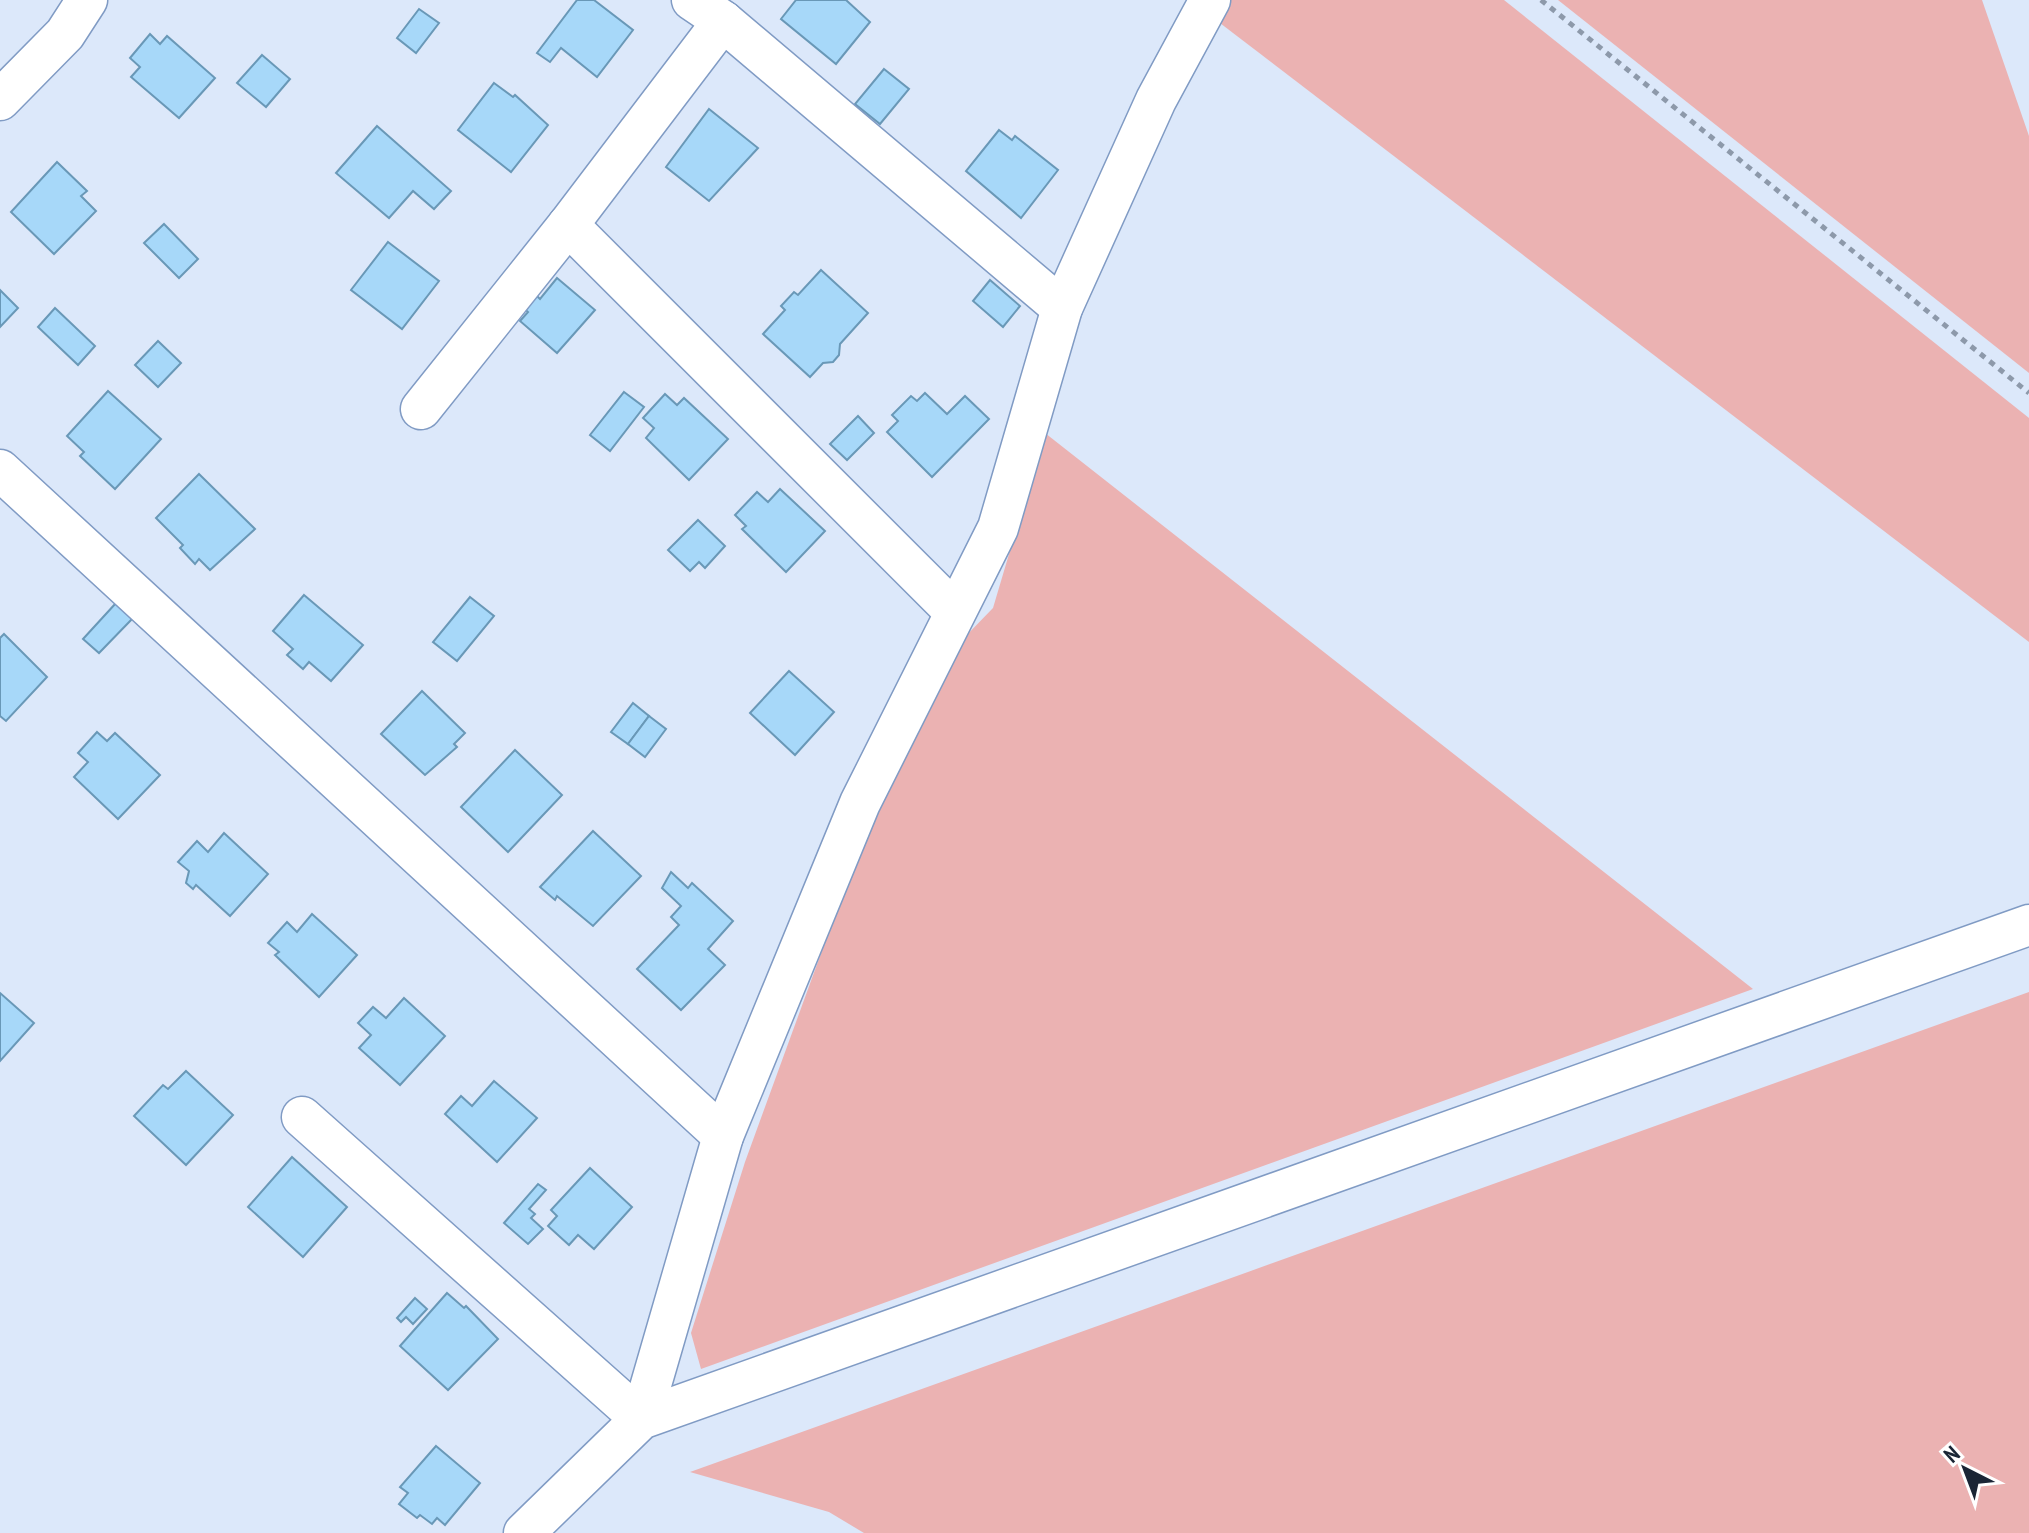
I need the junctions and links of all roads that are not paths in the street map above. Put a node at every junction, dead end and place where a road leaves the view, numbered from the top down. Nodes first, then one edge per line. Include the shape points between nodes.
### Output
1 (87, 0) edge
2 (1210, 0) edge
3 (708, 10) edge
4 (0, 100) edge
5 (568, 225) junction
6 (1062, 308) junction
7 (421, 409) dead end
8 (0, 470) edge
9 (954, 611) junction
10 (2029, 925) edge
11 (302, 1117) dead end
12 (723, 1136) junction
13 (641, 1419) junction
14 (524, 1533) edge

1 - 4 street via 65,34
2 - 6 street via 1156,100
3 - 5 street
3 - 6 street
5 - 7 street
5 - 9 street
6 - 9 street via 998,528
8 - 12 street
9 - 12 street via 828,875
10 - 13 street
11 - 13 street
12 - 13 street
13 - 14 street

